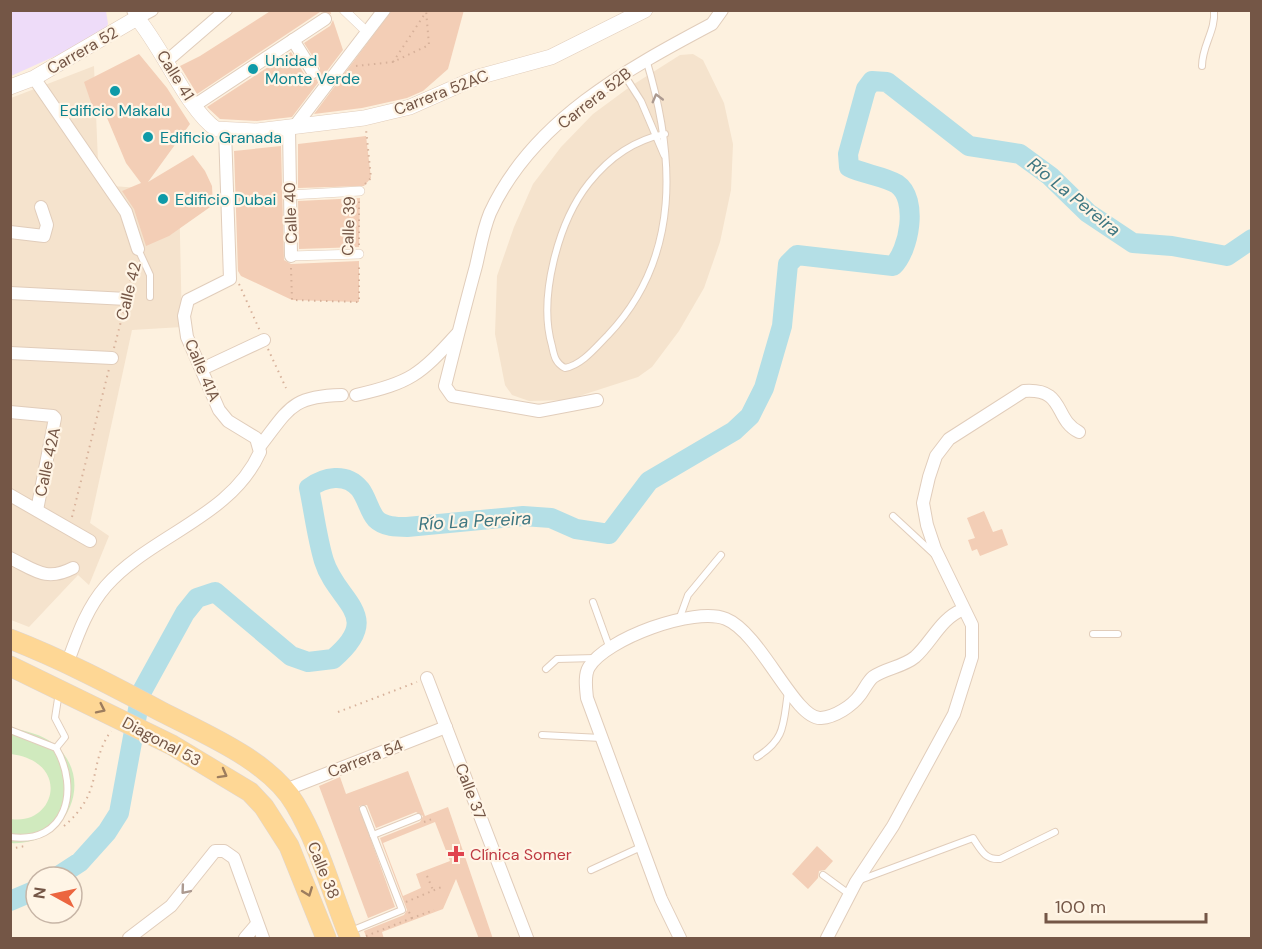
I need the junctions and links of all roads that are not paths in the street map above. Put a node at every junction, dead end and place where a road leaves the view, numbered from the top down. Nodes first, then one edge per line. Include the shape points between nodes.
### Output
1 (152, 10) edge
2 (226, 10) edge
3 (344, 10) edge
4 (384, 10) edge
5 (645, 10) edge
6 (722, 10) edge
7 (1214, 10) edge
8 (135, 14) edge
9 (325, 19) dead end
10 (368, 33) junction
11 (293, 40) junction
12 (646, 59) junction
13 (168, 60) junction
14 (1202, 66) dead end
15 (313, 72) dead end
16 (623, 73) junction
17 (34, 78) junction
18 (10, 87) edge
19 (195, 105) junction
20 (292, 127) junction
21 (225, 131) junction
22 (665, 134) junction
23 (657, 136) junction
24 (666, 164) junction
25 (360, 191) road end
26 (289, 195) junction
27 (41, 207) dead end
28 (10, 232) edge
29 (138, 249) joint
30 (359, 254) road end
31 (291, 256) joint
32 (10, 293) edge
33 (150, 297) dead end
34 (127, 299) road end
35 (459, 331) junction
36 (264, 340) dead end
37 (10, 353) edge
38 (112, 358) road end
39 (202, 369) junction
40 (342, 395) dead end
41 (356, 395) dead end
42 (597, 400) dead end
43 (10, 412) edge
44 (1079, 432) dead end
45 (260, 446) junction
46 (10, 495) edge
47 (37, 510) junction
48 (893, 516) dead end
49 (90, 541) dead end
50 (721, 555) dead end
51 (10, 558) edge
52 (939, 559) junction
53 (73, 568) dead end
54 (593, 602) dead end
55 (962, 610) junction
56 (680, 617) junction
57 (1093, 634) dead end
58 (1118, 634) dead end
59 (10, 639) edge
60 (610, 650) junction
61 (595, 658) junction
62 (67, 664) junction
63 (10, 666) edge
64 (546, 669) dead end
65 (427, 678) road end
66 (60, 689) junction
67 (788, 691) junction
68 (446, 727) junction
69 (10, 730) edge
70 (542, 735) dead end
71 (601, 738) junction
72 (56, 748) junction
73 (757, 757) dead end
74 (290, 796) junction
75 (363, 809) dead end
76 (418, 817) dead end
77 (1055, 832) dead end
78 (373, 835) junction
79 (10, 837) edge
80 (289, 846) joint
81 (641, 848) junction
82 (591, 870) dead end
83 (823, 875) dead end
84 (856, 882) junction
85 (849, 894) junction
86 (257, 924) junction
87 (353, 936) edge
88 (129, 939) edge
89 (245, 939) edge
90 (263, 939) edge
91 (326, 939) edge
92 (527, 939) edge
93 (680, 939) edge
94 (827, 939) edge

1 - 8 street, Carrera 52
2 - 13 street
3 - 10 street
4 - 10 street
5 - 20 street, Carrera 52AC via 551,57 488,74 410,107 364,118
6 - 12 street, Carrera 52B via 712,24
7 - 14 lane via 1213,31 1205,43
8 - 13 street, Calle 41
8 - 17 street, Carrera 52
9 - 11 street
10 - 20 street
11 - 15 street
11 - 19 street
12 - 16 street, Carrera 52B
22 -> 12 lane
13 - 19 street, Calle 41
16 - 23 lane
16 - 35 street, Carrera 52B via 561,121 534,149 490,214
17 - 18 street, Carrera 52
17 - 29 street, Calle 42 via 126,212
19 - 21 street, Calle 41 via 205,122
20 - 21 street, Carrera 52AC
20 - 26 street, Calle 40
21 - 39 street, Calle 41A via 230,279 188,300 184,316 187,337
22 - 23 lane
22 - 24 lane
23 - 24 lane
23 - 24 lane via 634,144 615,157 589,183 570,213 550,275 548,301 549,335 560,366 571,367 591,352 618,324 638,295 657,252 664,222
25 - 26 street
26 - 31 street, Calle 40
27 - 28 street via 46,225 44,236
29 - 33 lane via 150,275
30 - 31 street
32 - 34 street
35 - 41 street via 415,376 391,387
35 - 42 street, Carrera 52B via 445,386 452,396 539,411
36 - 39 street
37 - 38 street
39 - 45 street, Calle 41A via 219,410 228,421 256,438
40 - 45 street via 303,399 288,410
43 - 47 street, Calle 42A via 53,416 56,422
44 - 52 street via 1070,428 1059,404 1036,390 1015,396 950,439 936,456 923,503
45 - 62 street via 254,466 231,493 142,555 106,586 81,626
46 - 47 street
47 - 49 street
48 - 52 lane
50 - 56 lane via 688,595
51 - 53 street via 50,576
52 - 55 street
54 - 60 lane
55 - 67 street via 947,620 913,659 873,678 858,698 837,714 812,717
55 - 84 street via 972,624 972,657 954,714 893,825
56 - 60 street via 648,628
56 - 67 street via 726,619 756,643
57 - 58 lane
59 - 62 main road, Diagonal 53
60 - 61 street
61 - 64 lane via 557,659
61 - 71 street via 587,669 586,687
62 - 74 main road, Diagonal 53 via 244,755
63 - 66 main road, Diagonal 53
65 - 68 street, Calle 37
66 - 72 lane via 55,718 65,738
66 -> 80 main road, Diagonal 53 via 172,745 250,792
67 - 73 lane via 779,739
68 - 74 street, Carrera 54
68 - 92 street, Calle 37
69 - 72 lane
70 - 71 lane
71 - 81 street
72 - 79 lane via 70,787 63,813 43,834
74 - 87 main road, Calle 38 via 321,857
75 - 78 lane
76 - 78 lane
77 - 84 lane via 1000,859 984,855 973,838
78 - 87 lane via 402,910
80 -> 91 main road, Calle 38
81 - 82 lane
81 - 93 street
83 - 85 lane
84 - 85 street
85 - 94 street
86 -> 88 street via 234,858 224,851 215,851 171,906
86 - 89 street
86 - 90 street

